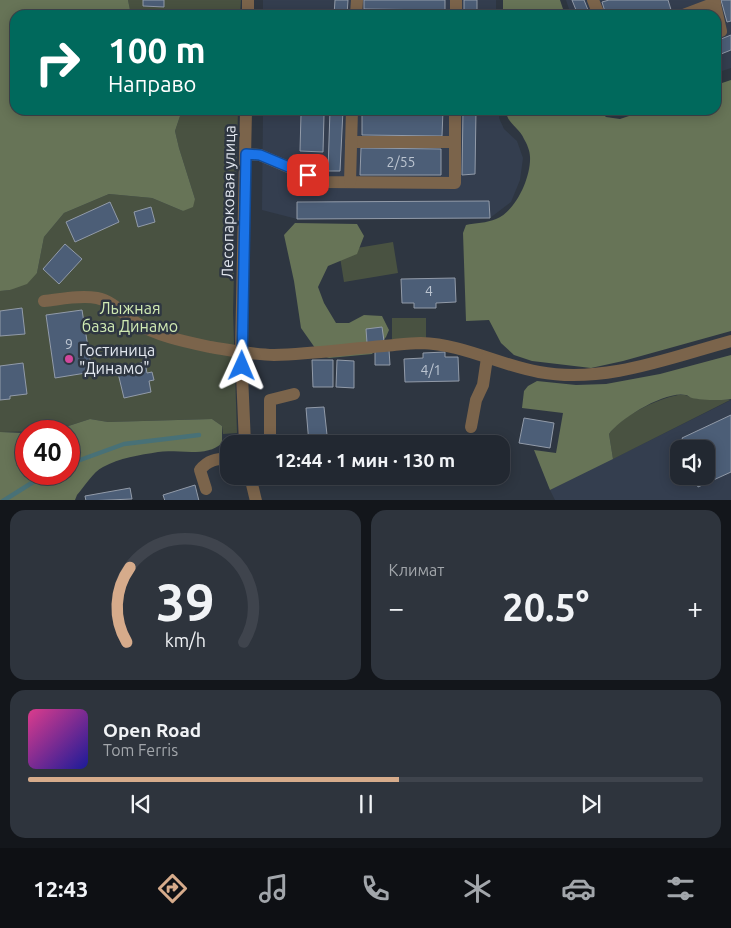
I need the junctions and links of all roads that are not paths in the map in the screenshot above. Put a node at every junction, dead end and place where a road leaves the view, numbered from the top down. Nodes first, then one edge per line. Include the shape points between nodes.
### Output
1 (714, 1) edge
2 (694, 10) edge
3 (246, 115) edge
4 (352, 115) edge
5 (455, 115) edge
6 (351, 142) junction
7 (455, 142) junction
8 (246, 154) junction
9 (350, 182) junction
10 (44, 301) dead end
11 (731, 341) edge
12 (242, 351) junction
13 (487, 358) junction
14 (294, 394) dead end
15 (471, 427) dead end
16 (245, 435) edge
17 (270, 435) edge
18 (220, 459) edge
19 (252, 485) edge
20 (206, 489) dead end
21 (256, 500) edge

1 - 2 street
3 - 8 street, Лесопарковая улица
4 - 6 street
5 - 7 street
6 - 7 street
6 - 9 street
7 - 9 street via 455,183
8 - 9 street via 260,155 323,182
8 - 12 street, Лесопарковая улица
10 - 12 street via 98,298 159,334
11 - 13 street via 621,371 590,376 540,373
12 - 13 street via 272,355 422,343 454,347
12 - 16 street, Лесопарковая улица
13 - 15 street via 484,385 476,400
14 - 17 street via 270,400
18 - 20 street via 206,463 200,470
19 - 21 street

